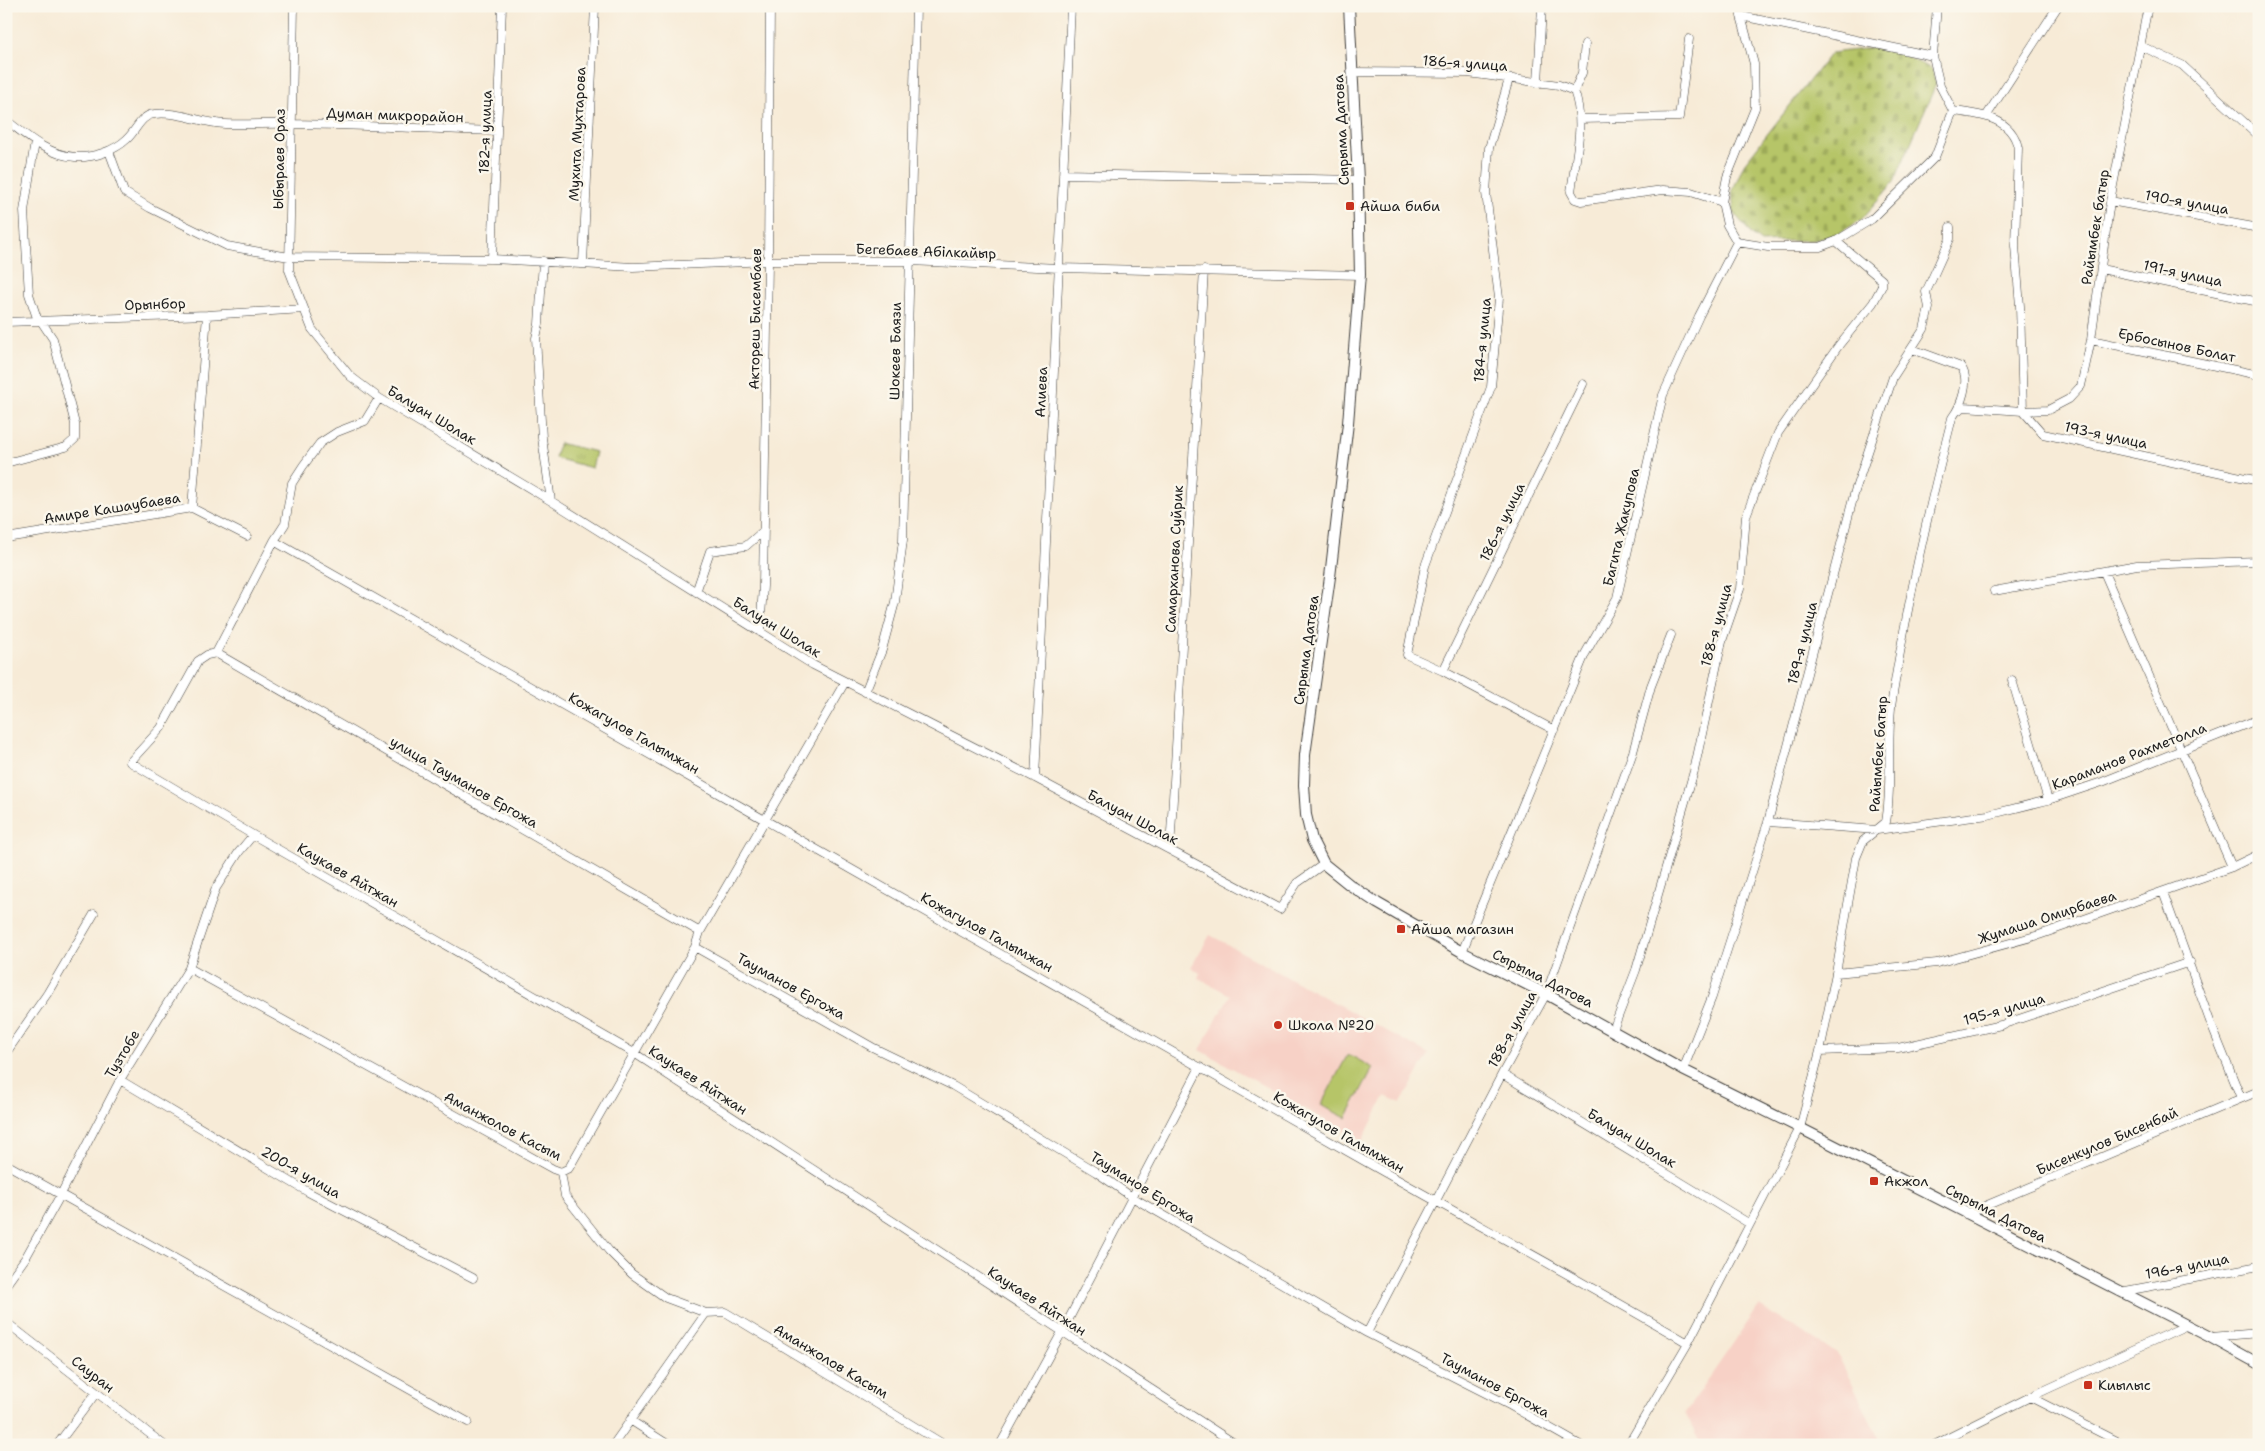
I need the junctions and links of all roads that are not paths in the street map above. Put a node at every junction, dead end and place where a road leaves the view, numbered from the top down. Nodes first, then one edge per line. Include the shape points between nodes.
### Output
1 (294, 6) edge
2 (502, 6) edge
3 (595, 6) edge
4 (770, 6) edge
5 (916, 6) edge
6 (1071, 6) edge
7 (1350, 6) edge
8 (1542, 6) edge
9 (1741, 6) edge
10 (1937, 6) edge
11 (2058, 6) edge
12 (2148, 6) edge
13 (1740, 16) junction
14 (1689, 39) dead end
15 (1585, 44) dead end
16 (2141, 46) junction
17 (1933, 56) junction
18 (1352, 72) junction
19 (1509, 78) junction
20 (1538, 83) junction
21 (1574, 91) junction
22 (1953, 111) junction
23 (1987, 115) junction
24 (1580, 119) junction
25 (6, 120) edge
26 (292, 124) junction
27 (497, 131) junction
28 (2259, 136) edge
29 (35, 142) junction
30 (109, 151) junction
31 (1064, 174) junction
32 (1358, 180) junction
33 (2110, 201) junction
34 (1722, 202) junction
35 (1950, 228) dead end
36 (2259, 228) edge
37 (1836, 241) junction
38 (1737, 242) junction
39 (289, 257) junction
40 (492, 259) junction
41 (543, 261) junction
42 (768, 261) junction
43 (910, 262) junction
44 (583, 264) junction
45 (1059, 268) junction
46 (2101, 269) junction
47 (1204, 270) junction
48 (1360, 275) junction
49 (2259, 302) edge
50 (304, 309) junction
51 (207, 315) junction
52 (40, 321) junction
53 (6, 322) edge
54 (2091, 340) junction
55 (1912, 350) junction
56 (2259, 375) edge
57 (1583, 384) dead end
58 (379, 398) junction
59 (1957, 411) junction
60 (2023, 411) junction
61 (6, 463) edge
62 (2259, 481) edge
63 (551, 502) junction
64 (192, 508) junction
65 (763, 531) junction
66 (247, 536) dead end
67 (6, 538) edge
68 (274, 541) junction
69 (2259, 562) edge
70 (2104, 572) junction
71 (1994, 591) dead end
72 (696, 592) junction
73 (760, 632) junction
74 (1671, 635) dead end
75 (216, 653) junction
76 (1444, 671) junction
77 (2012, 680) dead end
78 (845, 682) junction
79 (865, 692) junction
80 (2259, 719) edge
81 (1554, 730) junction
82 (2182, 750) junction
83 (1035, 778) junction
84 (2048, 800) junction
85 (765, 822) junction
86 (1768, 822) junction
87 (1877, 830) junction
88 (253, 836) junction
89 (1170, 850) junction
90 (2259, 854) edge
91 (1324, 864) junction
92 (2232, 866) junction
93 (2163, 892) junction
94 (94, 914) dead end
95 (700, 932) junction
96 (695, 947) junction
97 (1462, 952) junction
98 (2190, 962) junction
99 (189, 968) junction
100 (1836, 973) junction
101 (1546, 994) junction
102 (1613, 1030) junction
103 (1820, 1051) junction
104 (6, 1053) edge
105 (634, 1053) junction
106 (1200, 1067) junction
107 (1683, 1070) junction
108 (1502, 1074) junction
109 (120, 1080) junction
110 (2259, 1091) edge
111 (2241, 1098) junction
112 (1800, 1128) junction
113 (6, 1164) edge
114 (561, 1172) junction
115 (60, 1196) junction
116 (1132, 1197) junction
117 (1435, 1201) junction
118 (1966, 1214) junction
119 (1750, 1224) junction
120 (2259, 1266) edge
121 (473, 1278) dead end
122 (6, 1284) edge
123 (2120, 1292) junction
124 (706, 1313) junction
125 (6, 1322) edge
126 (2185, 1326) junction
127 (1062, 1332) junction
128 (1367, 1333) junction
129 (2259, 1333) edge
130 (2210, 1337) junction
131 (1688, 1343) junction
132 (2259, 1364) edge
133 (96, 1392) junction
134 (2030, 1397) junction
135 (630, 1420) junction
136 (468, 1422) dead end
137 (57, 1445) edge
138 (164, 1445) edge
139 (613, 1445) edge
140 (670, 1445) edge
141 (945, 1445) edge
142 (1000, 1445) edge
143 (1237, 1445) edge
144 (1580, 1445) edge
145 (1628, 1445) edge
146 (1934, 1445) edge
147 (2125, 1445) edge

1 - 26 street, Ыбыраев Ораз
2 - 27 street, 182-я улица
3 - 44 street, Мухита Мухтарова
4 - 42 street, Актореш Бисембаев
5 - 43 street, Шокеев Баязи
6 - 31 street, Алиева
7 - 18 street, Сырыма Датова
8 - 20 street
9 - 13 street
10 - 17 street
11 - 23 street
12 - 16 street, Райымбек батыр
13 - 17 street
13 - 34 street via 1754,64 1755,108 1727,177
14 - 24 street via 1679,117
15 - 21 street via 1582,73
16 - 28 street via 2182,65
16 - 33 street, Райымбек батыр
17 - 22 street via 1940,86
18 - 19 street, 186-я улица via 1468,73
18 - 32 street, Сырыма Датова
19 - 20 street, 186-я улица
19 - 76 street, 184-я улица via 1488,148 1486,193 1499,298 1491,387 1425,566 1407,654
20 - 21 street, 186-я улица via 1559,85
21 - 24 street
22 - 23 street
22 - 37 street via 1935,157 1872,219
23 - 60 street via 2010,130 2016,137 2018,148 2015,246
24 - 34 street via 1571,192 1575,199 1581,201 1663,190 1691,192
25 - 29 street
26 - 27 street, Думан микрорайон
26 - 30 street, Думан микрорайон via 223,124 175,114 152,114 139,122 128,138
26 - 39 street, Ыбыраев Ораз
27 - 40 street, 182-я улица
29 - 30 street via 58,154 76,157 96,156
29 - 52 street via 24,211 29,294
30 - 39 street via 124,192 150,208 226,246
31 - 32 street
31 - 45 street, Алиева
32 - 48 street, Сырыма Датова
33 - 36 street, 190-я улица
33 - 46 street, Райымбек батыр
34 - 38 street
35 - 55 street, 189-я улица via 1950,239 1926,292 1929,308 1924,329
37 - 38 street via 1820,247 1768,247
37 - 102 street, 188-я улица via 1882,280 1882,286 1778,433 1746,516 1740,588 1722,641 1694,771 1636,970
38 - 81 street, Багита Жакупова via 1663,395 1617,598 1585,654
39 - 40 street
39 - 50 street, Ыбыраев Ораз via 289,270
40 - 41 street, Бегебаев Абілкайыр
41 - 44 street, Бегебаев Абілкайыр
41 - 63 street via 536,338 542,438
42 - 43 street, Бегебаев Абілкайыр
42 - 44 street, Бегебаев Абілкайыр via 633,267
42 - 65 street, Актореш Бисембаев
43 - 45 street, Бегебаев Абілкайыр
43 - 79 street, Шокеев Баязи via 903,540 895,602 882,650
45 - 47 street, Бегебаев Абілкайыр
45 - 83 street, Алиева
46 - 49 street, 191-я улица
46 - 54 street, Райымбек батыр
47 - 48 street, Бегебаев Абілкайыр
47 - 89 street, Самарханова Суйрик
48 - 91 street, Сырыма Датова via 1348,423 1305,755 1306,815 1312,840
50 - 51 street, Орынбор
50 - 58 street, Балуан Шолак via 312,330 350,376
51 - 52 street, Орынбор
51 - 64 street
52 - 53 street, Орынбор
52 - 61 street via 53,339 75,424 75,440 66,447
54 - 56 street, Ербосынов Болат
54 - 60 street, Райымбек батыр via 2081,386 2069,399 2048,410
55 - 59 street, Райымбек батыр via 1961,367 1964,371 1965,382
55 - 86 street, 189-я улица via 1893,377 1855,491
57 - 76 street, 186-я улица
58 - 63 street, Балуан Шолак
58 - 68 street via 365,421 320,443 292,483 285,524
59 - 60 street via 1964,407
59 - 87 street, Райымбек батыр via 1952,418 1928,509 1892,701 1888,810 1886,822
60 - 62 street, 193-я улица via 2043,434
63 - 72 street, Балуан Шолак
64 - 66 street, Амире Кашаубаева
64 - 67 street, Амире Кашаубаева
65 - 72 street via 746,546 710,551
65 - 73 street, Актореш Бисембаев
68 - 75 street
68 - 85 street, Кожагулов Галымжан
69 - 70 street via 2137,566
70 - 71 street
70 - 82 street
72 - 73 street, Балуан Шолак
73 - 78 street, Балуан Шолак
74 - 101 street, 188-я улица via 1651,686 1633,752
75 - 88 street, Каукаев Айтжан via 198,661 161,728 130,762
75 - 95 street, улица Тауманов Ергожа
76 - 81 street
77 - 84 street
78 - 79 street, Балуан Шолак
78 - 85 street
79 - 83 street, Балуан Шолак
80 - 82 street, Караманов Рахметолла
81 - 97 street, Багита Жакупова
82 - 84 street, Караманов Рахметолла
82 - 92 street
83 - 89 street, Балуан Шолак
84 - 87 street, Караманов Рахметолла via 1988,814
85 - 95 street
85 - 106 street, Кожагулов Галымжан
86 - 87 street, Караманов Рахметолла
86 - 107 street, 189-я улица via 1712,997
87 - 100 street, Райымбек батыр via 1863,841 1856,858
88 - 99 street, Тузтобе via 216,888
88 - 105 street, Каукаев Айтжан
89 - 91 street, Балуан Шолак via 1280,909 1297,883
90 - 92 street, Жумаша Омирбаева
91 - 97 street, Сырыма Датова via 1377,903
92 - 93 street, Жумаша Омирбаева
93 - 98 street
93 - 100 street, Жумаша Омирбаева via 2039,935 1937,963
94 - 104 street via 47,994
95 - 96 street
96 - 105 street
96 - 116 street, Тауманов Ергожа via 872,1047 953,1086
97 - 101 street, Сырыма Датова
98 - 103 street, 195-я улица via 2001,1025 1898,1048
98 - 111 street
99 - 109 street, Тузтобе
99 - 114 street, Аманжолов Касым
100 - 103 street, Райымбек батыр
101 - 102 street, Сырыма Датова
101 - 108 street, 188-я улица
102 - 107 street, Сырыма Датова
103 - 112 street, Райымбек батыр
105 - 114 street via 569,1168
105 - 127 street, Каукаев Айтжан
106 - 116 street
106 - 117 street, Кожагулов Галымжан
107 - 112 street, Сырыма Датова
108 - 117 street, 188-я улица
108 - 119 street, Балуан Шолак
109 - 115 street, Тузтобе
109 - 121 street, 200-я улица via 308,1192
110 - 111 street, Бисенкулов Бисенбай
111 - 118 street, Бисенкулов Бисенбай
112 - 118 street, Сырыма Датова
112 - 119 street, Райымбек батыр
113 - 115 street
114 - 124 street, Аманжолов Касым via 565,1196 632,1274 666,1298
115 - 122 street, Тузтобе via 26,1257
115 - 136 street
116 - 127 street
116 - 128 street, Тауманов Ергожа
117 - 128 street, 188-я улица
117 - 131 street, Кожагулов Галымжан via 1576,1277
118 - 123 street, Сырыма Датова
119 - 131 street, Райымбек батыр
120 - 123 street, 196-я улица
123 - 126 street, Сырыма Датова
124 - 135 street
124 - 141 street, Аманжолов Касым via 725,1312
125 - 133 street, Сауран
126 - 130 street, Сырыма Датова
126 - 134 street
127 - 142 street
127 - 143 street, Каукаев Айтжан
128 - 144 street, Тауманов Ергожа
129 - 130 street
130 - 132 street, Сырыма Датова
131 - 145 street, Райымбек батыр
133 - 137 street
133 - 138 street, Сауран
134 - 146 street
134 - 147 street
135 - 139 street
135 - 140 street

